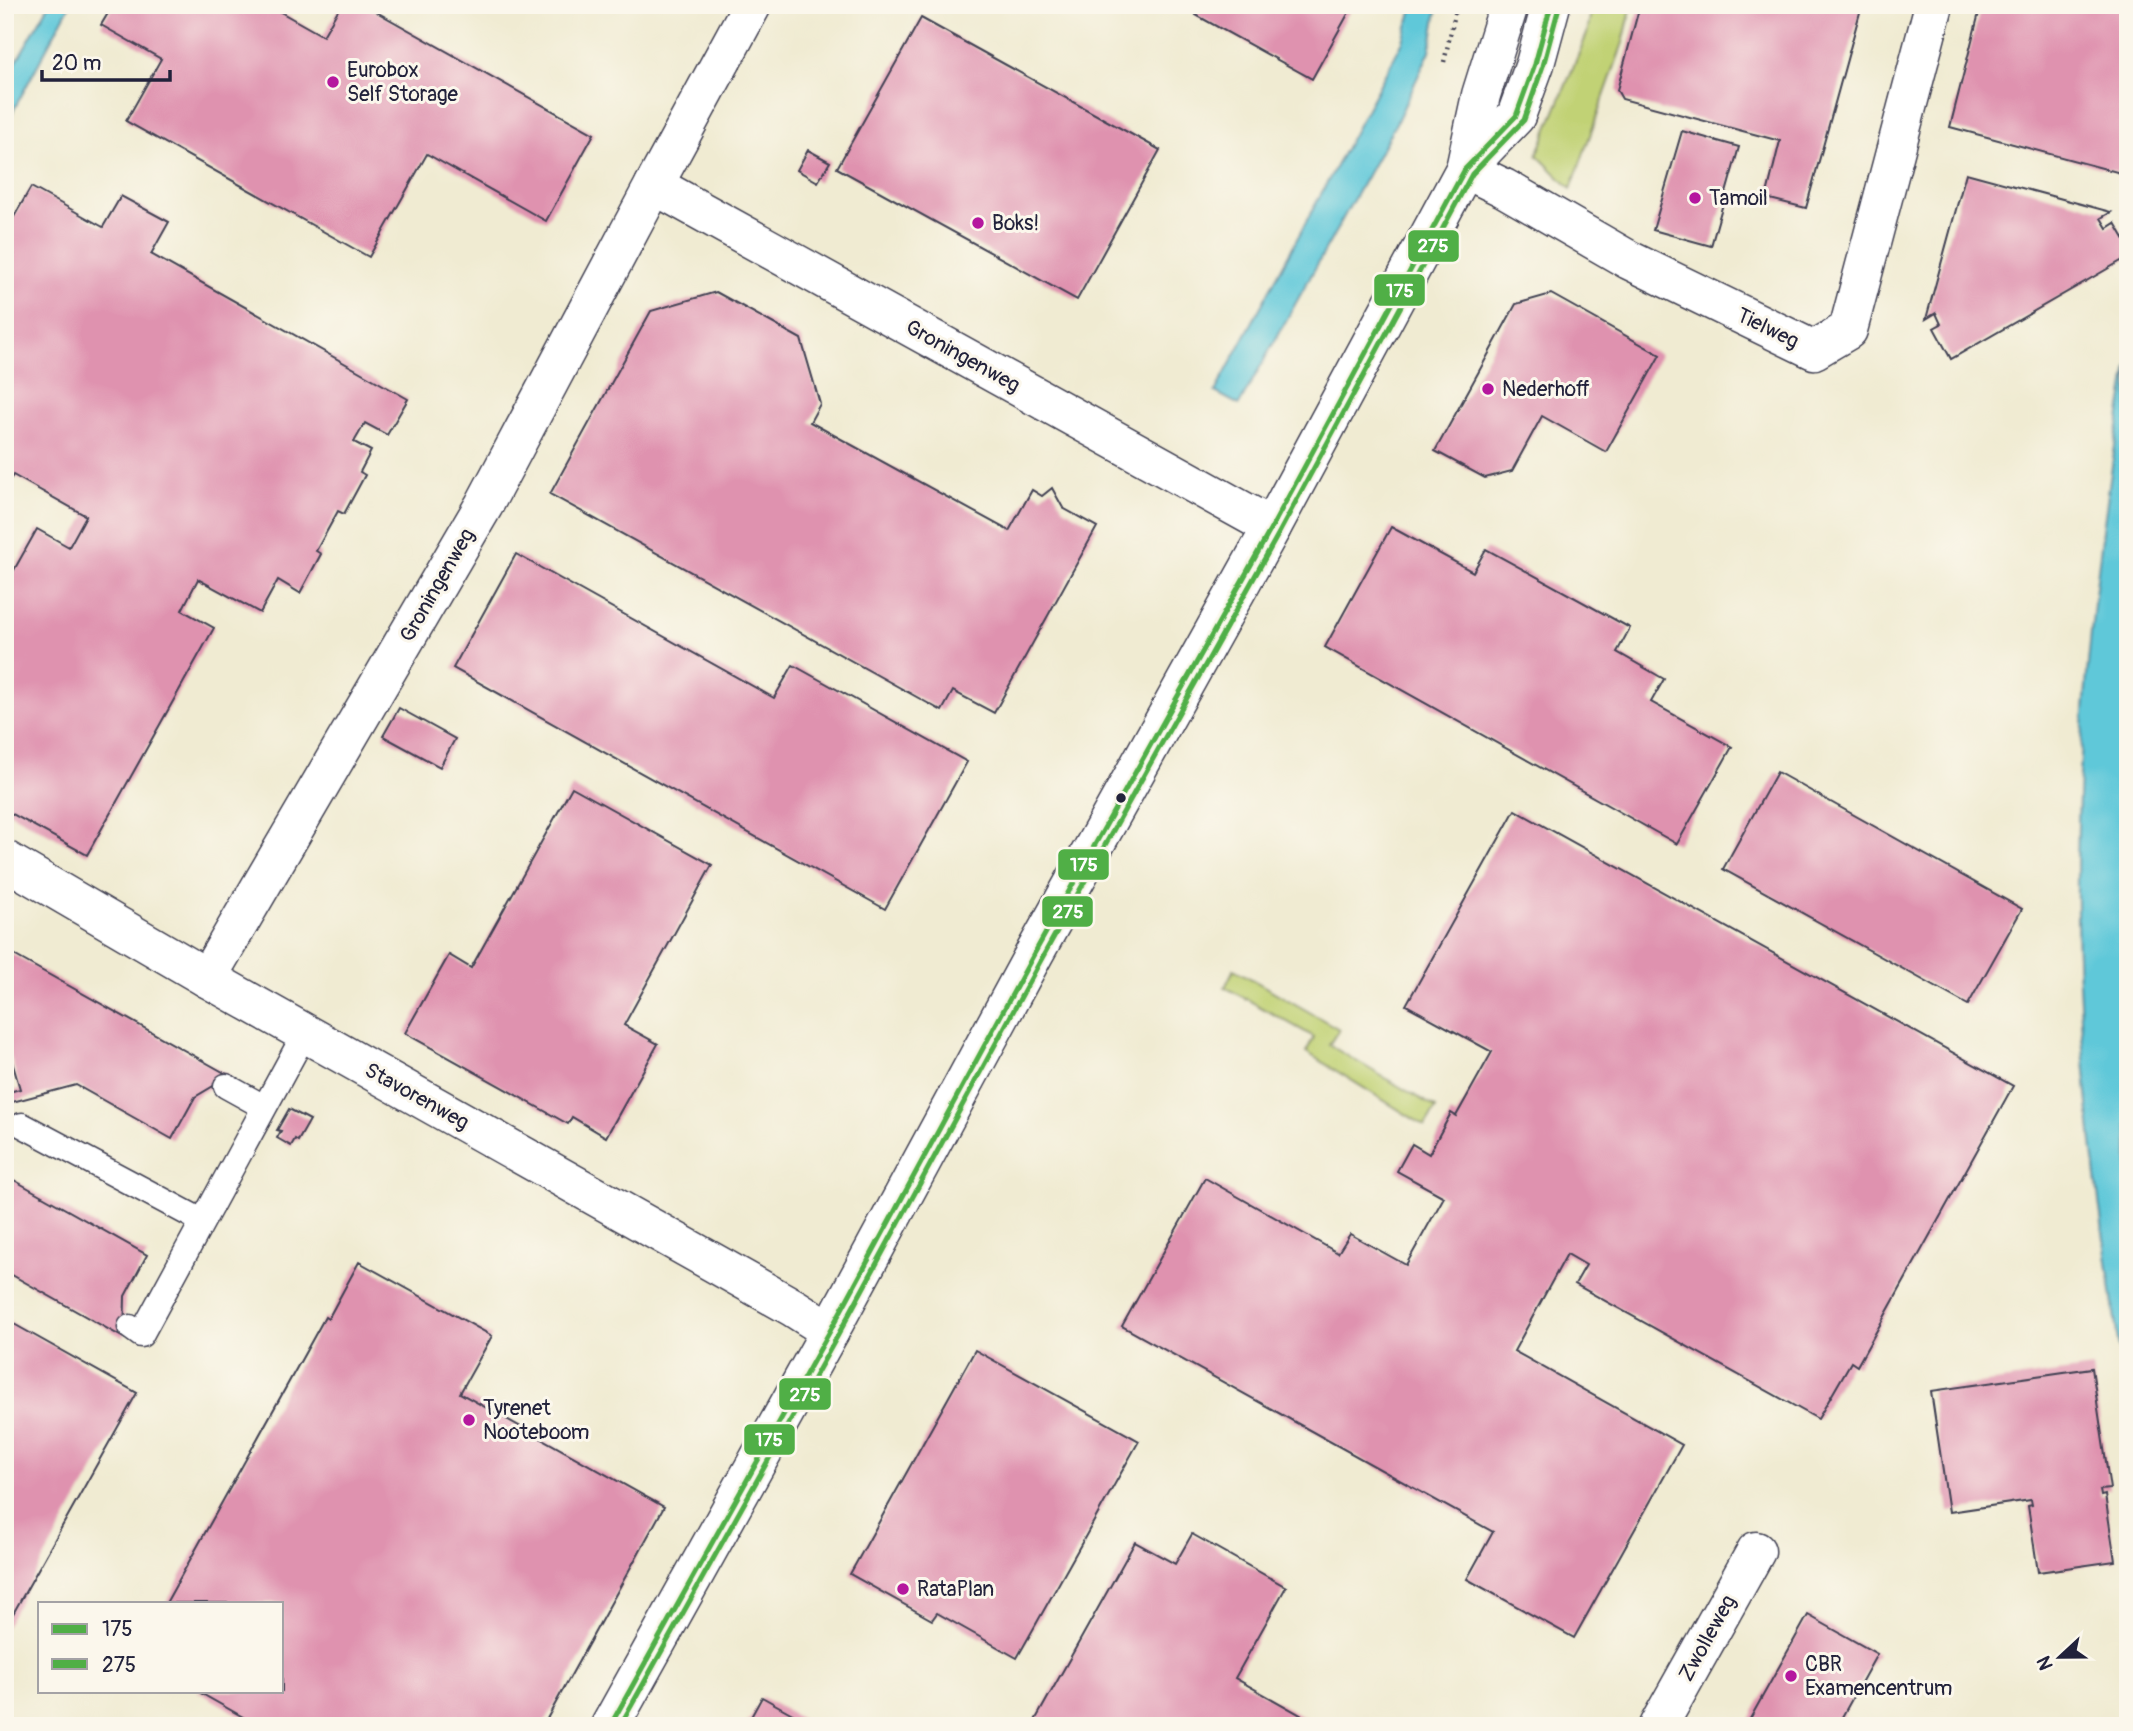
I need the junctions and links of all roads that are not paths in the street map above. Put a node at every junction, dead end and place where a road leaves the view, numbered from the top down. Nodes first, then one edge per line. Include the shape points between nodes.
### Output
1 (752, 5) edge
2 (1509, 5) edge
3 (1551, 5) edge
4 (1934, 5) edge
5 (1465, 169) junction
6 (654, 186) junction
7 (1272, 527) junction
8 (5, 860) edge
9 (207, 978) junction
10 (305, 1033) junction
11 (226, 1086) dead end
12 (264, 1107) junction
13 (22, 1125) dead end
14 (202, 1221) junction
15 (130, 1328) dead end
16 (830, 1331) junction
17 (1756, 1550) dead end
18 (610, 1726) edge
19 (1658, 1726) edge

1 - 6 street, Groningenweg
2 - 5 street via 1481,95
3 - 5 street via 1516,116
4 - 5 street, Tielweg via 1848,330 1814,350 1629,260
5 - 7 street
6 - 7 street, Groningenweg
6 - 9 street, Groningenweg via 484,505
7 - 16 street
8 - 9 street, Stavorenweg
9 - 10 street, Stavorenweg
10 - 12 lane
10 - 16 street, Stavorenweg
11 - 12 lane
12 - 14 lane
13 - 14 lane
14 - 15 lane via 141,1335
16 - 18 street
17 - 19 street, Zwolleweg

